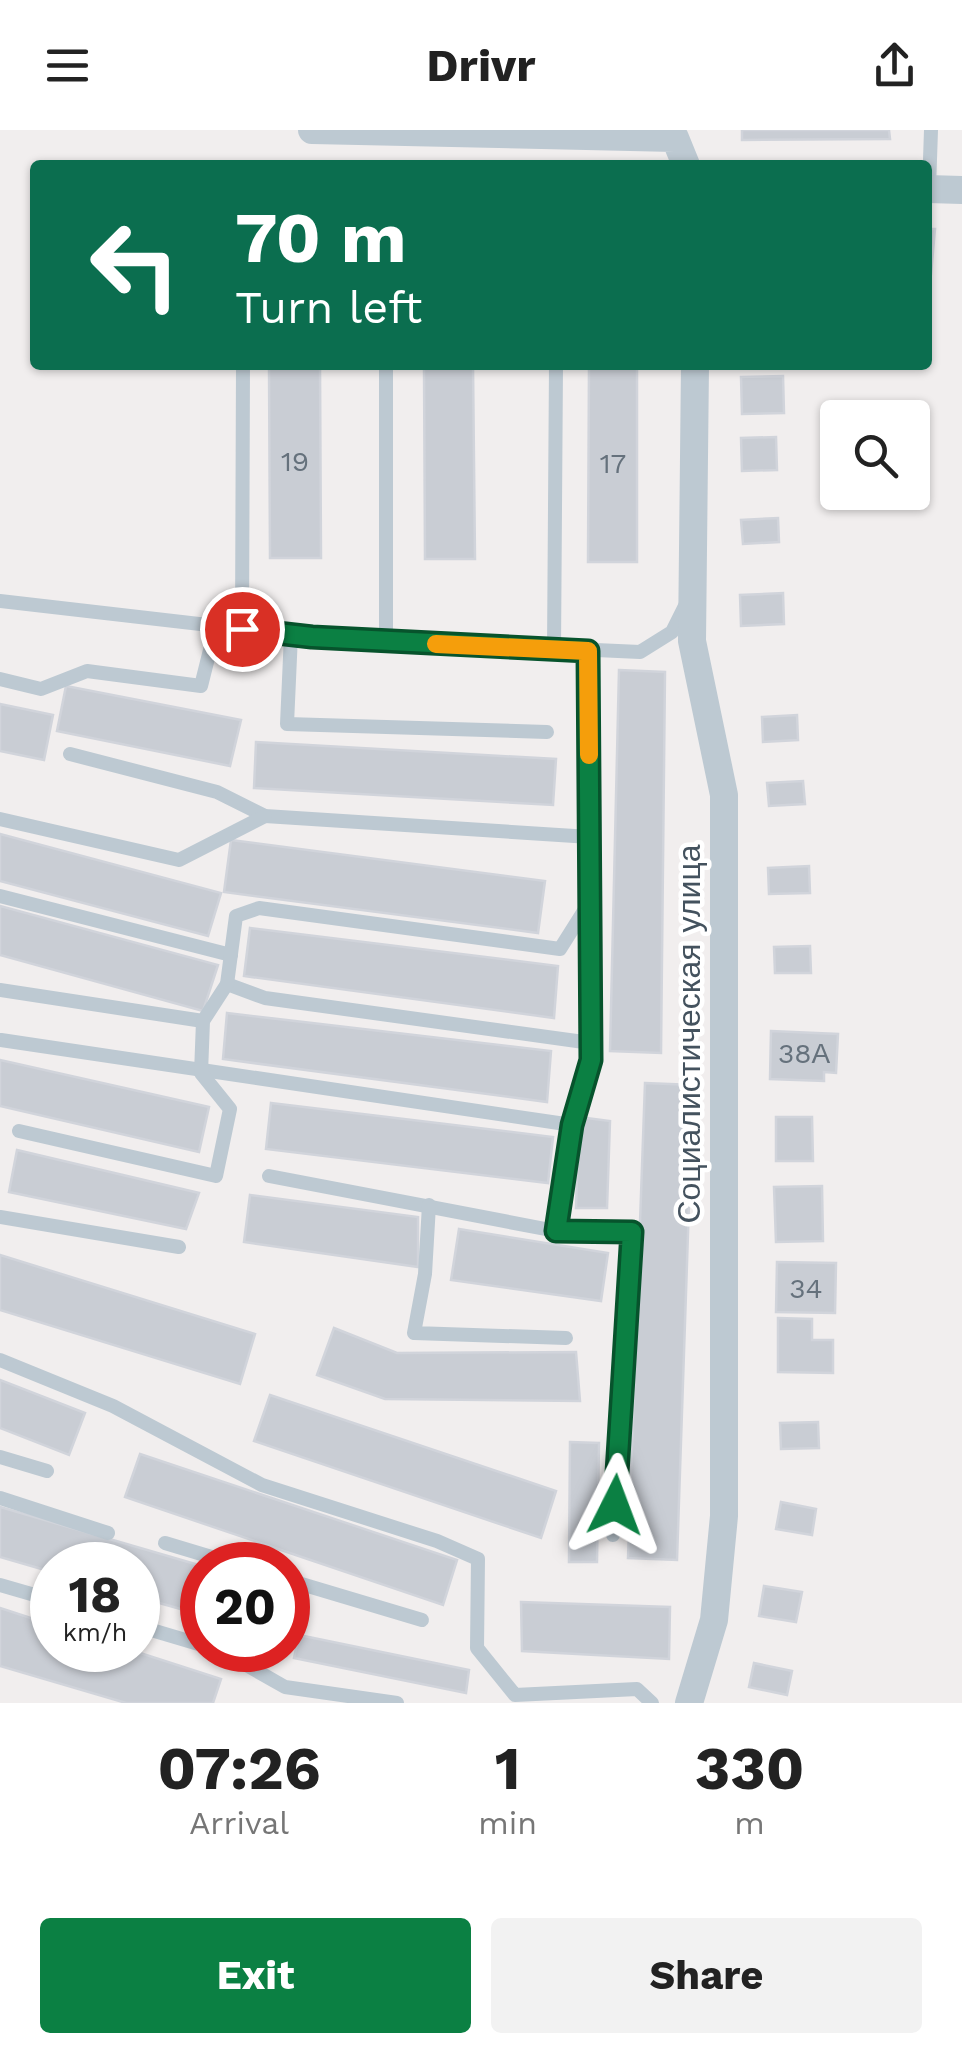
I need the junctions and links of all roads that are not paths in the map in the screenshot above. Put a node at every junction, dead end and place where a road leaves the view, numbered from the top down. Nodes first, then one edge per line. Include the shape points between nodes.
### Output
1 (312, 130) edge
2 (932, 130) edge
3 (675, 134) edge
4 (684, 160) edge
5 (930, 160) edge
6 (932, 189) edge
7 (962, 190) edge
8 (243, 370) edge
9 (386, 370) edge
10 (556, 370) edge
11 (695, 370) edge
12 (694, 564) junction
13 (0, 601) edge
14 (216, 626) junction
15 (242, 629) junction
16 (291, 635) junction
17 (386, 641) junction
18 (554, 650) junction
19 (588, 651) junction
20 (0, 680) edge
21 (547, 732) dead end
22 (70, 754) dead end
23 (264, 816) junction
24 (0, 819) edge
25 (590, 838) junction
26 (0, 896) edge
27 (590, 901) junction
28 (231, 955) junction
29 (226, 984) junction
30 (0, 990) edge
31 (203, 1021) junction
32 (0, 1040) edge
33 (591, 1042) junction
34 (200, 1072) junction
35 (572, 1125) junction
36 (19, 1130) dead end
37 (269, 1176) dead end
38 (429, 1206) junction
39 (0, 1218) edge
40 (556, 1231) junction
41 (179, 1248) dead end
42 (566, 1338) dead end
43 (0, 1360) edge
44 (0, 1456) edge
45 (47, 1471) dead end
46 (0, 1498) edge
47 (108, 1533) dead end
48 (613, 1535) dead end
49 (165, 1544) dead end
50 (180, 1548) edge
51 (0, 1585) edge
52 (310, 1587) edge
53 (30, 1594) edge
54 (422, 1620) dead end
55 (259, 1672) edge
56 (510, 1699) edge
57 (398, 1703) edge
58 (652, 1703) edge
59 (689, 1703) edge

1 - 3 street
2 - 5 lane
3 - 4 street
6 - 7 street
8 - 15 lane
9 - 17 lane
10 - 18 lane
11 - 12 street, Социалистическая улица
12 - 19 lane via 672,632 640,652
12 - 59 street, Социалистическая улица via 692,641 724,795 724,1516 714,1620
13 - 14 lane
14 - 15 lane
14 - 20 lane via 201,686 87,671 42,688
15 - 16 lane
16 - 17 lane
16 - 21 lane via 288,724
17 - 18 lane
18 - 19 lane
19 - 25 lane
22 - 23 lane via 217,792
23 - 24 lane via 178,860
23 - 25 lane
25 - 27 lane
26 - 28 lane
27 - 28 lane via 560,950 259,908 236,916
27 - 33 lane
28 - 29 lane
29 - 31 lane
29 - 33 lane via 265,998
30 - 31 lane
31 - 34 lane
32 - 34 lane
33 - 35 lane
34 - 35 lane
34 - 36 lane via 230,1109 216,1176
35 - 40 lane
37 - 38 lane
38 - 40 lane
38 - 42 lane via 414,1333
39 - 41 lane
40 - 48 lane via 632,1232
43 - 56 lane via 112,1406 262,1485 478,1559 477,1648
44 - 45 lane
46 - 47 lane
49 - 50 lane
51 - 53 lane
52 - 54 lane
55 - 57 lane via 284,1687
56 - 58 lane via 636,1689

